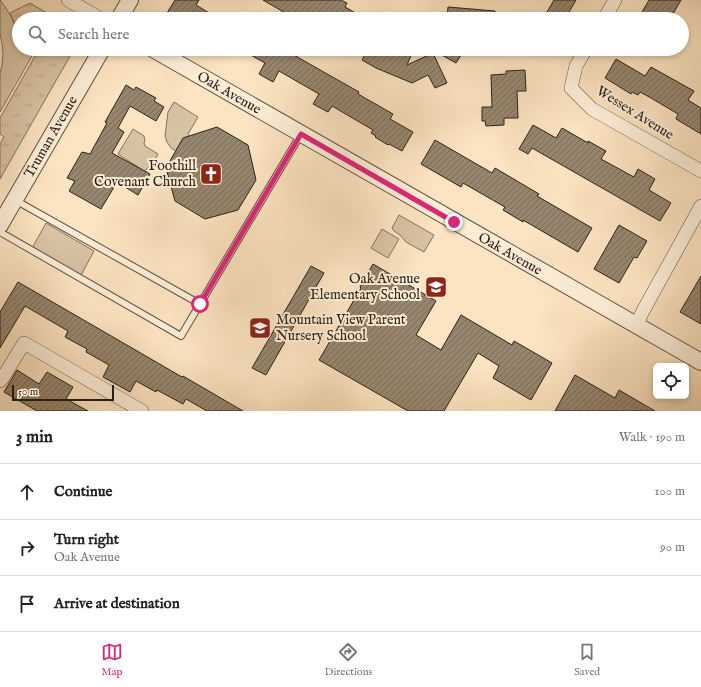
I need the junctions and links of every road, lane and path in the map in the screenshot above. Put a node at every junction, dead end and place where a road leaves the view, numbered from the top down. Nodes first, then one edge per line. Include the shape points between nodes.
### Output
1 (68, 0) edge
2 (130, 0) edge
3 (615, 0) edge
4 (89, 12) edge
5 (123, 12) edge
6 (608, 12) edge
7 (98, 56) edge
8 (165, 56) edge
9 (582, 56) edge
10 (301, 134) junction
11 (701, 171) edge
12 (15, 200) junction
13 (701, 206) edge
14 (0, 225) edge
15 (0, 232) edge
16 (200, 304) junction
17 (636, 326) junction
18 (701, 362) edge
19 (0, 381) edge
20 (142, 411) edge

1 - 4 street
2 - 5 street
3 - 6 street
7 - 12 street, Truman Avenue
8 - 10 street, Oak Avenue
9 - 11 street, Wessex Avenue via 576,66 571,88 592,109
10 - 16 lane
10 - 17 street, Oak Avenue
12 - 14 street, Truman Avenue
12 - 16 lane
13 - 17 street
15 - 16 lane via 180,336
17 - 18 street, Oak Avenue
19 - 20 street via 24,343

